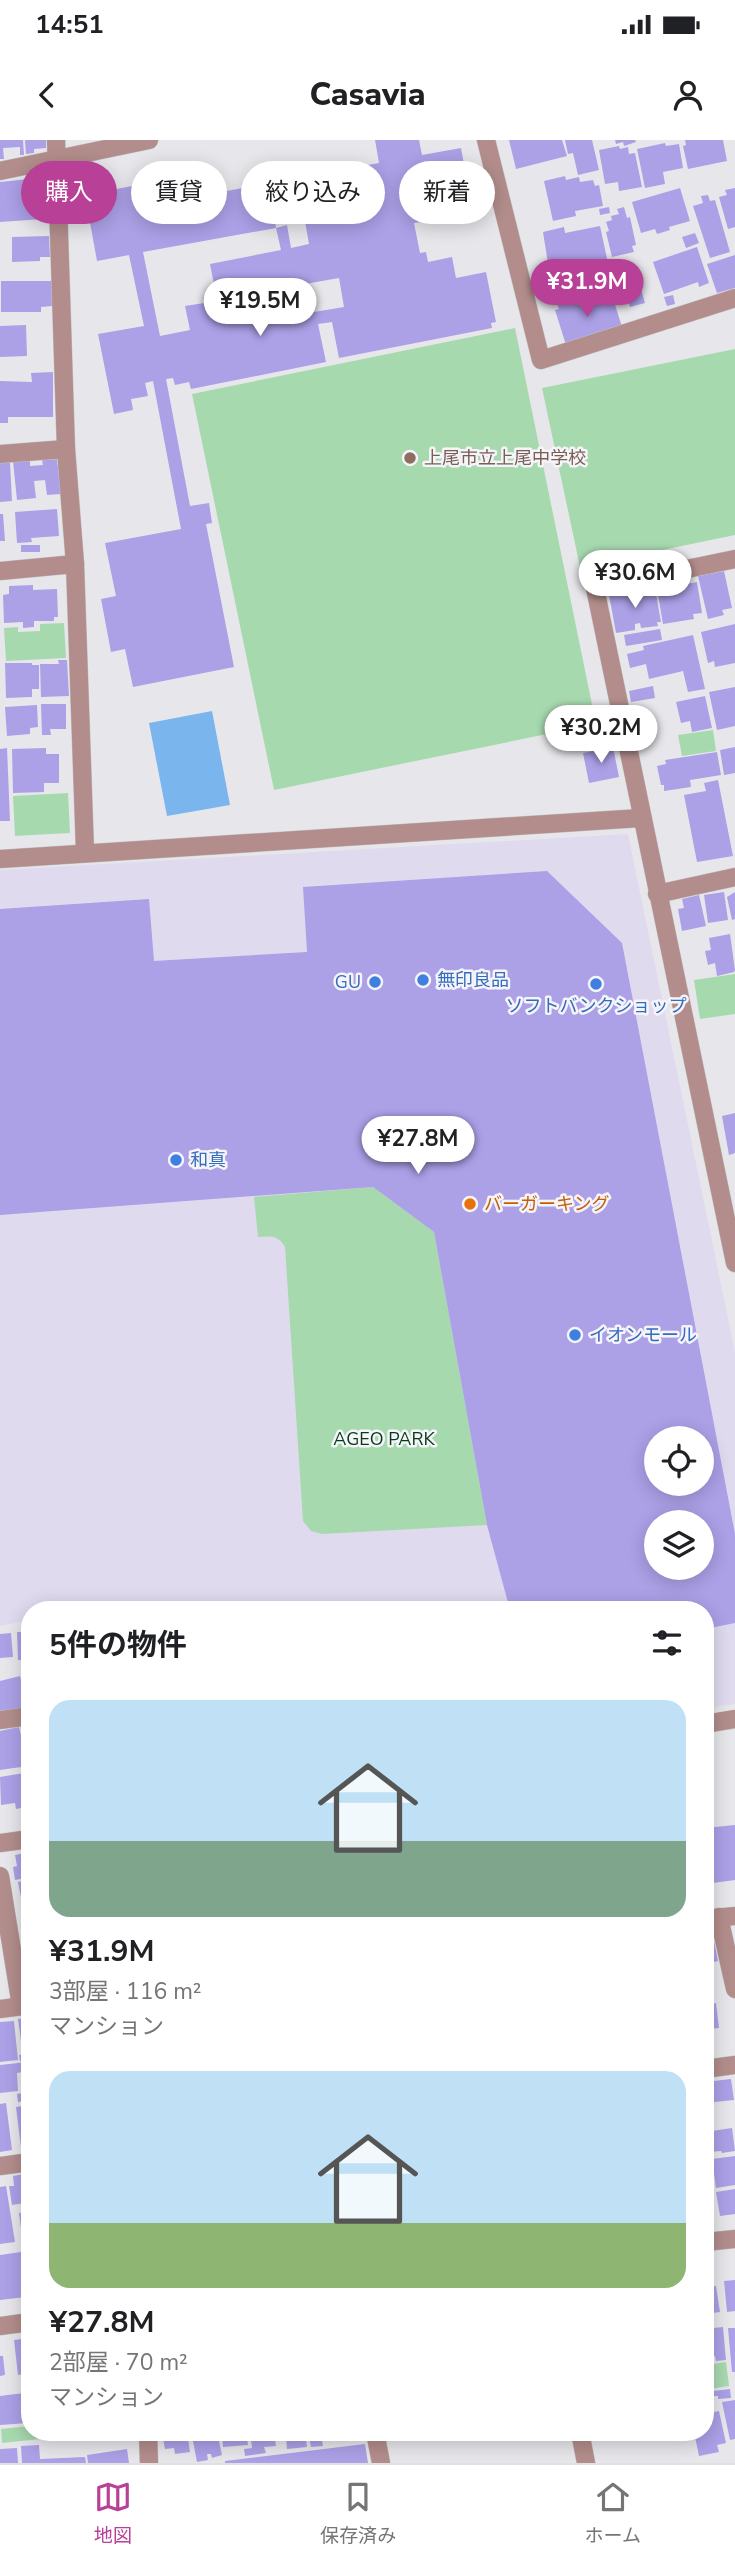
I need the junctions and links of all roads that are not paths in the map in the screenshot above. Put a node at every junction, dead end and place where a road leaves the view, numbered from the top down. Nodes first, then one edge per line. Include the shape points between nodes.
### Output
1 (56, 140) edge
2 (149, 140) edge
3 (486, 140) edge
4 (57, 159) junction
5 (0, 171) edge
6 (735, 298) edge
7 (66, 450) junction
8 (0, 454) edge
9 (735, 559) edge
10 (75, 564) junction
11 (0, 570) edge
12 (641, 818) junction
13 (85, 852) junction
14 (0, 859) edge
15 (735, 877) edge
16 (657, 894) junction
17 (730, 1214) edge
18 (735, 1263) edge
19 (21, 1717) edge
20 (735, 1719) edge
21 (0, 1720) edge
22 (714, 1722) edge
23 (21, 1840) edge
24 (0, 1843) edge
25 (0, 1876) edge
26 (720, 1917) edge
27 (21, 1985) edge
28 (735, 1989) edge
29 (21, 2006) edge
30 (0, 2009) edge
31 (735, 2065) edge
32 (714, 2068) edge
33 (21, 2163) edge
34 (0, 2166) edge
35 (735, 2239) edge
36 (714, 2241) edge
37 (21, 2323) edge
38 (0, 2326) edge
39 (148, 2441) edge
40 (377, 2441) edge
41 (582, 2441) edge
42 (149, 2463) edge
43 (381, 2463) edge
44 (586, 2463) edge

1 - 4 street
2 - 4 street
3 - 6 street via 541,360
4 - 5 street
4 - 7 street
7 - 8 street
7 - 10 street
9 - 12 street via 595,588
10 - 11 street
10 - 13 street
12 - 13 street
12 - 16 street
13 - 14 street
15 - 16 street
16 - 17 street
17 - 18 street
19 - 21 street
20 - 22 street
23 - 24 street
25 - 27 street
26 - 28 street
29 - 30 street
31 - 32 street
33 - 34 street
35 - 36 street
37 - 38 street
39 - 42 street
40 - 43 street
41 - 44 street

